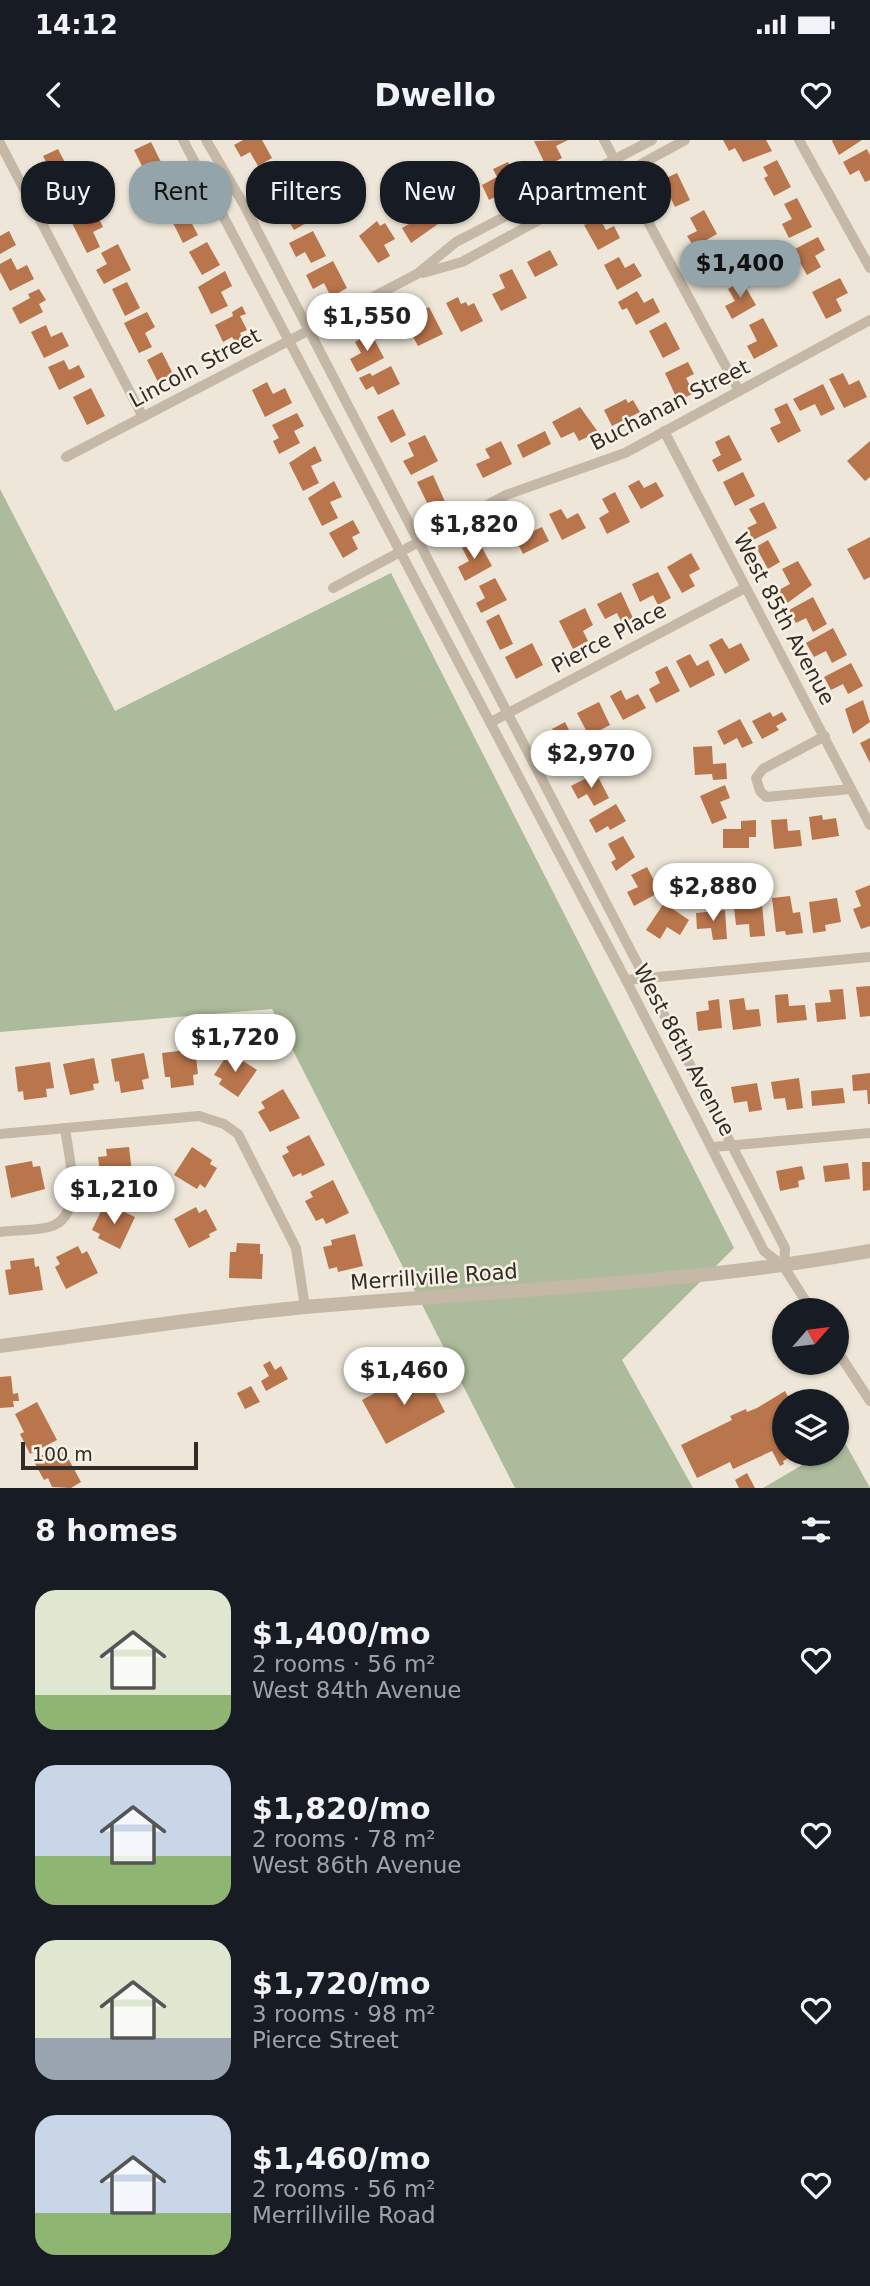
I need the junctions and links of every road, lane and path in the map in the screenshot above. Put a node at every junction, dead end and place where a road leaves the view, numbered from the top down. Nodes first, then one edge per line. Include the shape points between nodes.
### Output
1 (183, 140) edge
2 (206, 140) edge
3 (604, 140) edge
4 (652, 140) edge
5 (685, 140) edge
6 (799, 140) edge
7 (0, 143) edge
8 (614, 158) junction
9 (616, 161) edge
10 (649, 161) edge
11 (533, 224) edge
12 (650, 224) edge
13 (870, 268) edge
14 (417, 274) junction
15 (870, 320) edge
16 (309, 330) junction
17 (290, 340) junction
18 (739, 391) junction
19 (143, 417) junction
20 (664, 431) junction
21 (66, 457) dead end
22 (417, 541) junction
23 (401, 550) junction
24 (333, 588) dead end
25 (745, 588) junction
26 (507, 713) junction
27 (491, 722) junction
28 (825, 736) junction
29 (852, 789) junction
30 (870, 825) edge
31 (870, 957) edge
32 (646, 979) junction
33 (626, 980) junction
34 (65, 1128) junction
35 (870, 1133) edge
36 (0, 1134) edge
37 (732, 1146) junction
38 (713, 1147) junction
39 (0, 1232) edge
40 (870, 1251) edge
41 (784, 1266) junction
42 (804, 1298) edge
43 (305, 1307) junction
44 (0, 1346) edge
45 (849, 1369) edge
46 (870, 1401) edge

1 - 17 street, West 86th Avenue
2 - 16 street, West 86th Avenue
3 - 8 street
4 - 8 street, Lincoln Street
5 - 10 street, Lincoln Street
6 - 13 street
7 - 19 street
8 - 9 street
8 - 14 street, Lincoln Street via 456,242
11 - 14 street, Lincoln Street via 461,262
12 - 18 street
14 - 16 street, Lincoln Street
15 - 18 street, Buchanan Street
16 - 17 street, Lincoln Street
16 - 22 street, West 86th Avenue
17 - 19 street, Lincoln Street
17 - 23 street, West 86th Avenue
18 - 20 street, Buchanan Street
19 - 21 street, Lincoln Street
20 - 22 street, Buchanan Street via 608,461 506,495
20 - 25 street, West 85th Avenue
22 - 23 street, Buchanan Street
22 - 26 street, West 86th Avenue
23 - 24 street, Buchanan Street
23 - 27 street, West 86th Avenue
25 - 26 street, Pierce Place
25 - 28 street, West 85th Avenue
26 - 27 street, Pierce Place
26 - 32 street, West 86th Avenue
27 - 33 street, West 86th Avenue
28 - 29 street, West 85th Avenue
28 - 29 street via 763,769 756,778 760,791 766,797 781,797
29 - 30 street, West 85th Avenue
31 - 32 street
32 - 33 street
32 - 37 street, West 86th Avenue
33 - 38 street, West 86th Avenue
34 - 36 street
34 - 39 street via 72,1198 69,1210 51,1227
34 - 43 street via 199,1116 238,1134 296,1248
35 - 37 street
37 - 38 street
37 - 41 street, West 86th Avenue via 785,1248
38 - 41 street, West 86th Avenue via 764,1251
40 - 41 street, Merrillville Road
41 - 42 street, West 86th Avenue
41 - 43 street, Merrillville Road via 510,1293
43 - 44 street, Merrillville Road
45 - 46 street

